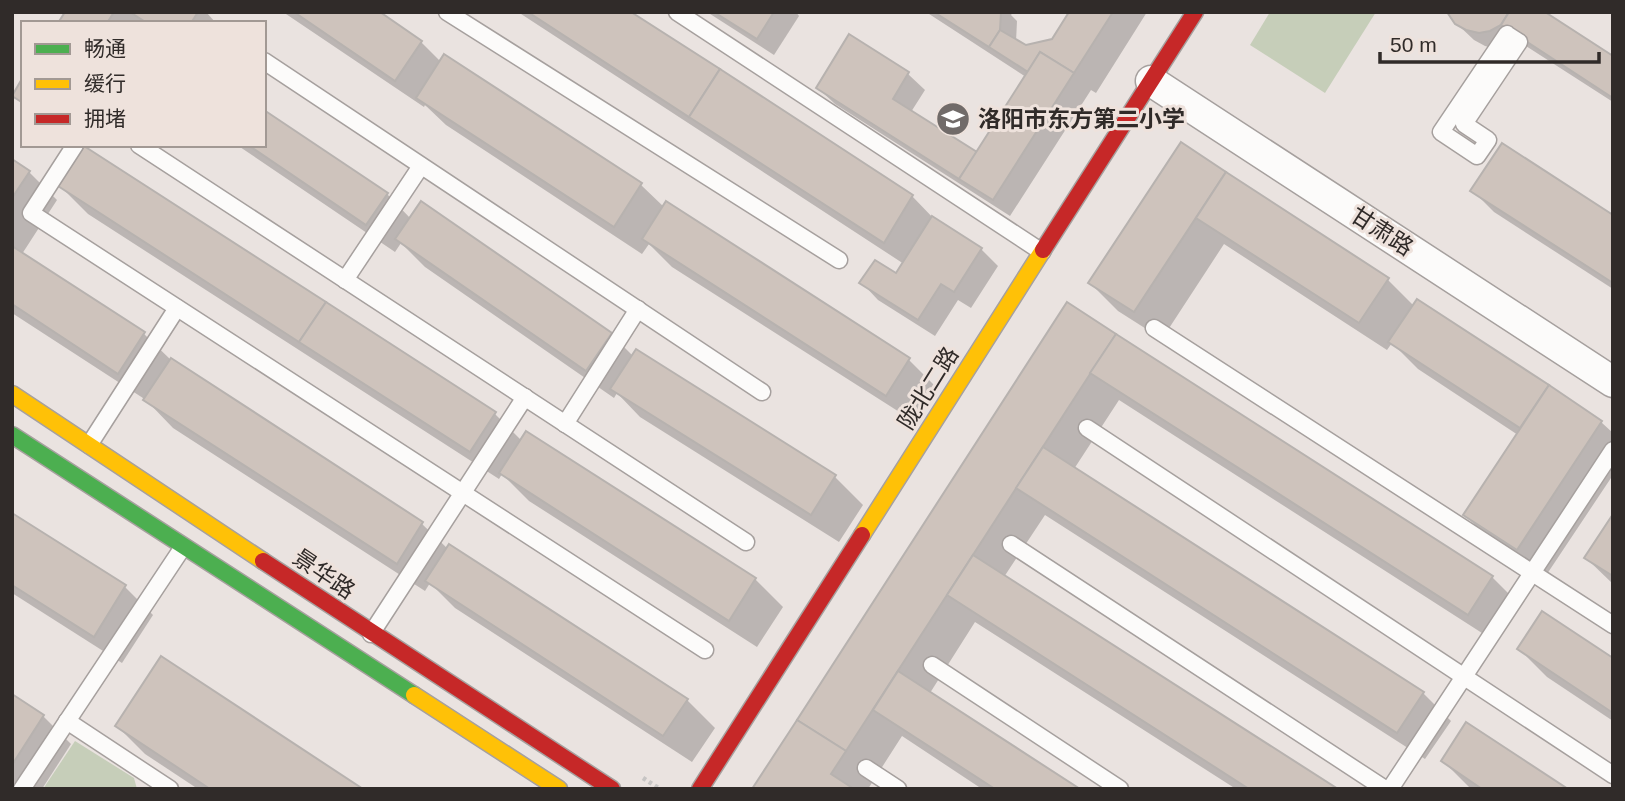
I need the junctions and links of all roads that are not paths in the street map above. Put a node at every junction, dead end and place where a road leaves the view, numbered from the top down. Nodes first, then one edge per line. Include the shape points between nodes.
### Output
1 (447, 12) edge
2 (677, 12) edge
3 (1195, 12) edge
4 (1508, 35) joint
5 (266, 62) edge
6 (1151, 81) junction
7 (74, 147) edge
8 (142, 147) edge
9 (421, 166) junction
10 (1042, 251) junction
11 (839, 260) dead end
12 (345, 280) junction
13 (177, 307) junction
14 (638, 309) junction
15 (1154, 328) dead end
16 (1613, 382) edge
17 (762, 392) dead end
18 (12, 394) edge
19 (525, 397) junction
20 (565, 424) junction
21 (1087, 428) dead end
22 (12, 435) edge
23 (1613, 450) edge
24 (80, 458) junction
25 (463, 493) junction
26 (746, 542) dead end
27 (1012, 544) dead end
28 (183, 547) junction
29 (1532, 573) junction
30 (1613, 625) edge
31 (372, 633) junction
32 (705, 650) dead end
33 (356, 657) junction
34 (932, 665) dead end
35 (1464, 677) junction
36 (67, 721) junction
37 (866, 768) dead end
38 (1613, 775) edge
39 (22, 789) edge
40 (170, 789) edge
41 (559, 789) edge
42 (612, 789) edge
43 (700, 789) edge
44 (898, 789) edge
45 (1121, 789) edge
46 (1388, 789) edge

1 - 11 lane
2 - 10 lane
3 - 6 main road, 陇北二路
4 - 4 lane via 1519,42 1464,124 1488,140 1477,156 1441,132
5 - 9 lane
6 - 10 main road, 陇北二路
6 - 16 street, 甘肃路
7 - 13 lane via 31,213
8 - 12 lane
9 - 12 lane
9 - 14 lane
10 - 43 main road, 陇北二路
12 - 19 lane
13 - 24 lane
13 - 25 lane
14 - 17 lane
14 - 20 lane
15 - 29 lane
18 - 24 main road, 景华路
19 - 20 lane
19 - 25 lane
20 - 26 lane
21 - 35 lane
22 - 24 main road, 景华路
23 - 29 lane
24 - 28 main road, 景华路
24 - 31 main road, 景华路
25 - 31 lane
25 - 32 lane
27 - 46 lane
28 - 33 main road, 景华路
28 - 36 lane
29 - 30 lane
29 - 35 lane
31 - 33 lane
31 - 42 main road, 景华路
33 - 41 main road, 景华路
34 - 45 lane
35 - 38 lane
35 - 46 lane
36 - 39 lane
36 - 40 lane
37 - 44 lane

